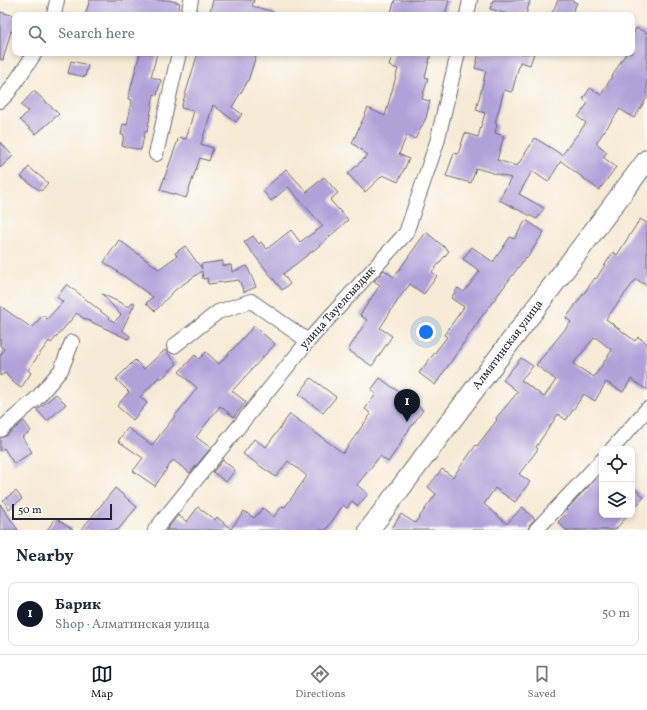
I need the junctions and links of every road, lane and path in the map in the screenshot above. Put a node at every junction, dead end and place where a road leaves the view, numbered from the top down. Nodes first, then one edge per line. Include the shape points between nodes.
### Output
1 (57, 0) edge
2 (191, 0) edge
3 (470, 0) edge
4 (55, 12) edge
5 (189, 12) edge
6 (468, 12) edge
7 (33, 56) edge
8 (178, 56) edge
9 (457, 56) edge
10 (0, 101) edge
11 (156, 154) dead end
12 (647, 160) edge
13 (308, 340) junction
14 (72, 342) dead end
15 (174, 346) dead end
16 (647, 409) edge
17 (0, 430) edge
18 (615, 446) edge
19 (599, 463) edge
20 (155, 530) edge
21 (369, 530) edge
22 (536, 530) edge

1 - 4 street
2 - 5 street
3 - 6 street
7 - 10 street
8 - 11 street
9 - 13 street, улица Тауелсыздык via 437,142 406,233
12 - 21 main road, Алматинская улица
13 - 15 street via 251,301 218,312
13 - 20 street, улица Тауелсыздык
14 - 17 street via 61,370 38,397
16 - 18 street
19 - 22 street

